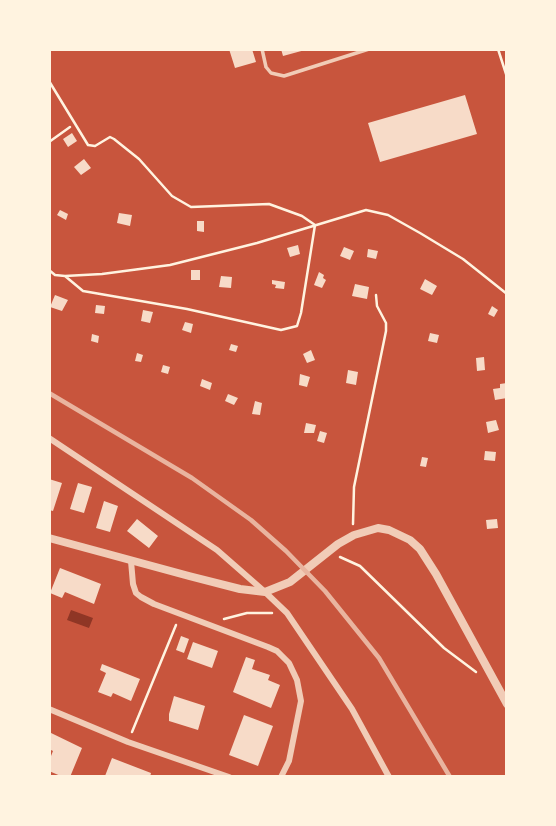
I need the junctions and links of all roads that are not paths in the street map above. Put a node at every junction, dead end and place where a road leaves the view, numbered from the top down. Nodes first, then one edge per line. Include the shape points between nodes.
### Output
1 (262, 49) edge
2 (369, 49) edge
3 (49, 438) edge
4 (49, 538) edge
5 (131, 561) junction
6 (265, 592) junction
7 (507, 705) edge
8 (49, 709) edge
9 (229, 777) edge
10 (281, 777) edge
11 (389, 777) edge

1 - 2 lane via 266,67 284,76
3 - 6 street via 217,551
4 - 5 street
5 - 6 street
5 - 10 street via 136,593 277,651 289,663 301,701 289,761
6 - 7 street via 290,582 354,535 389,530 420,549
6 - 11 street via 287,613 352,709
8 - 9 street

